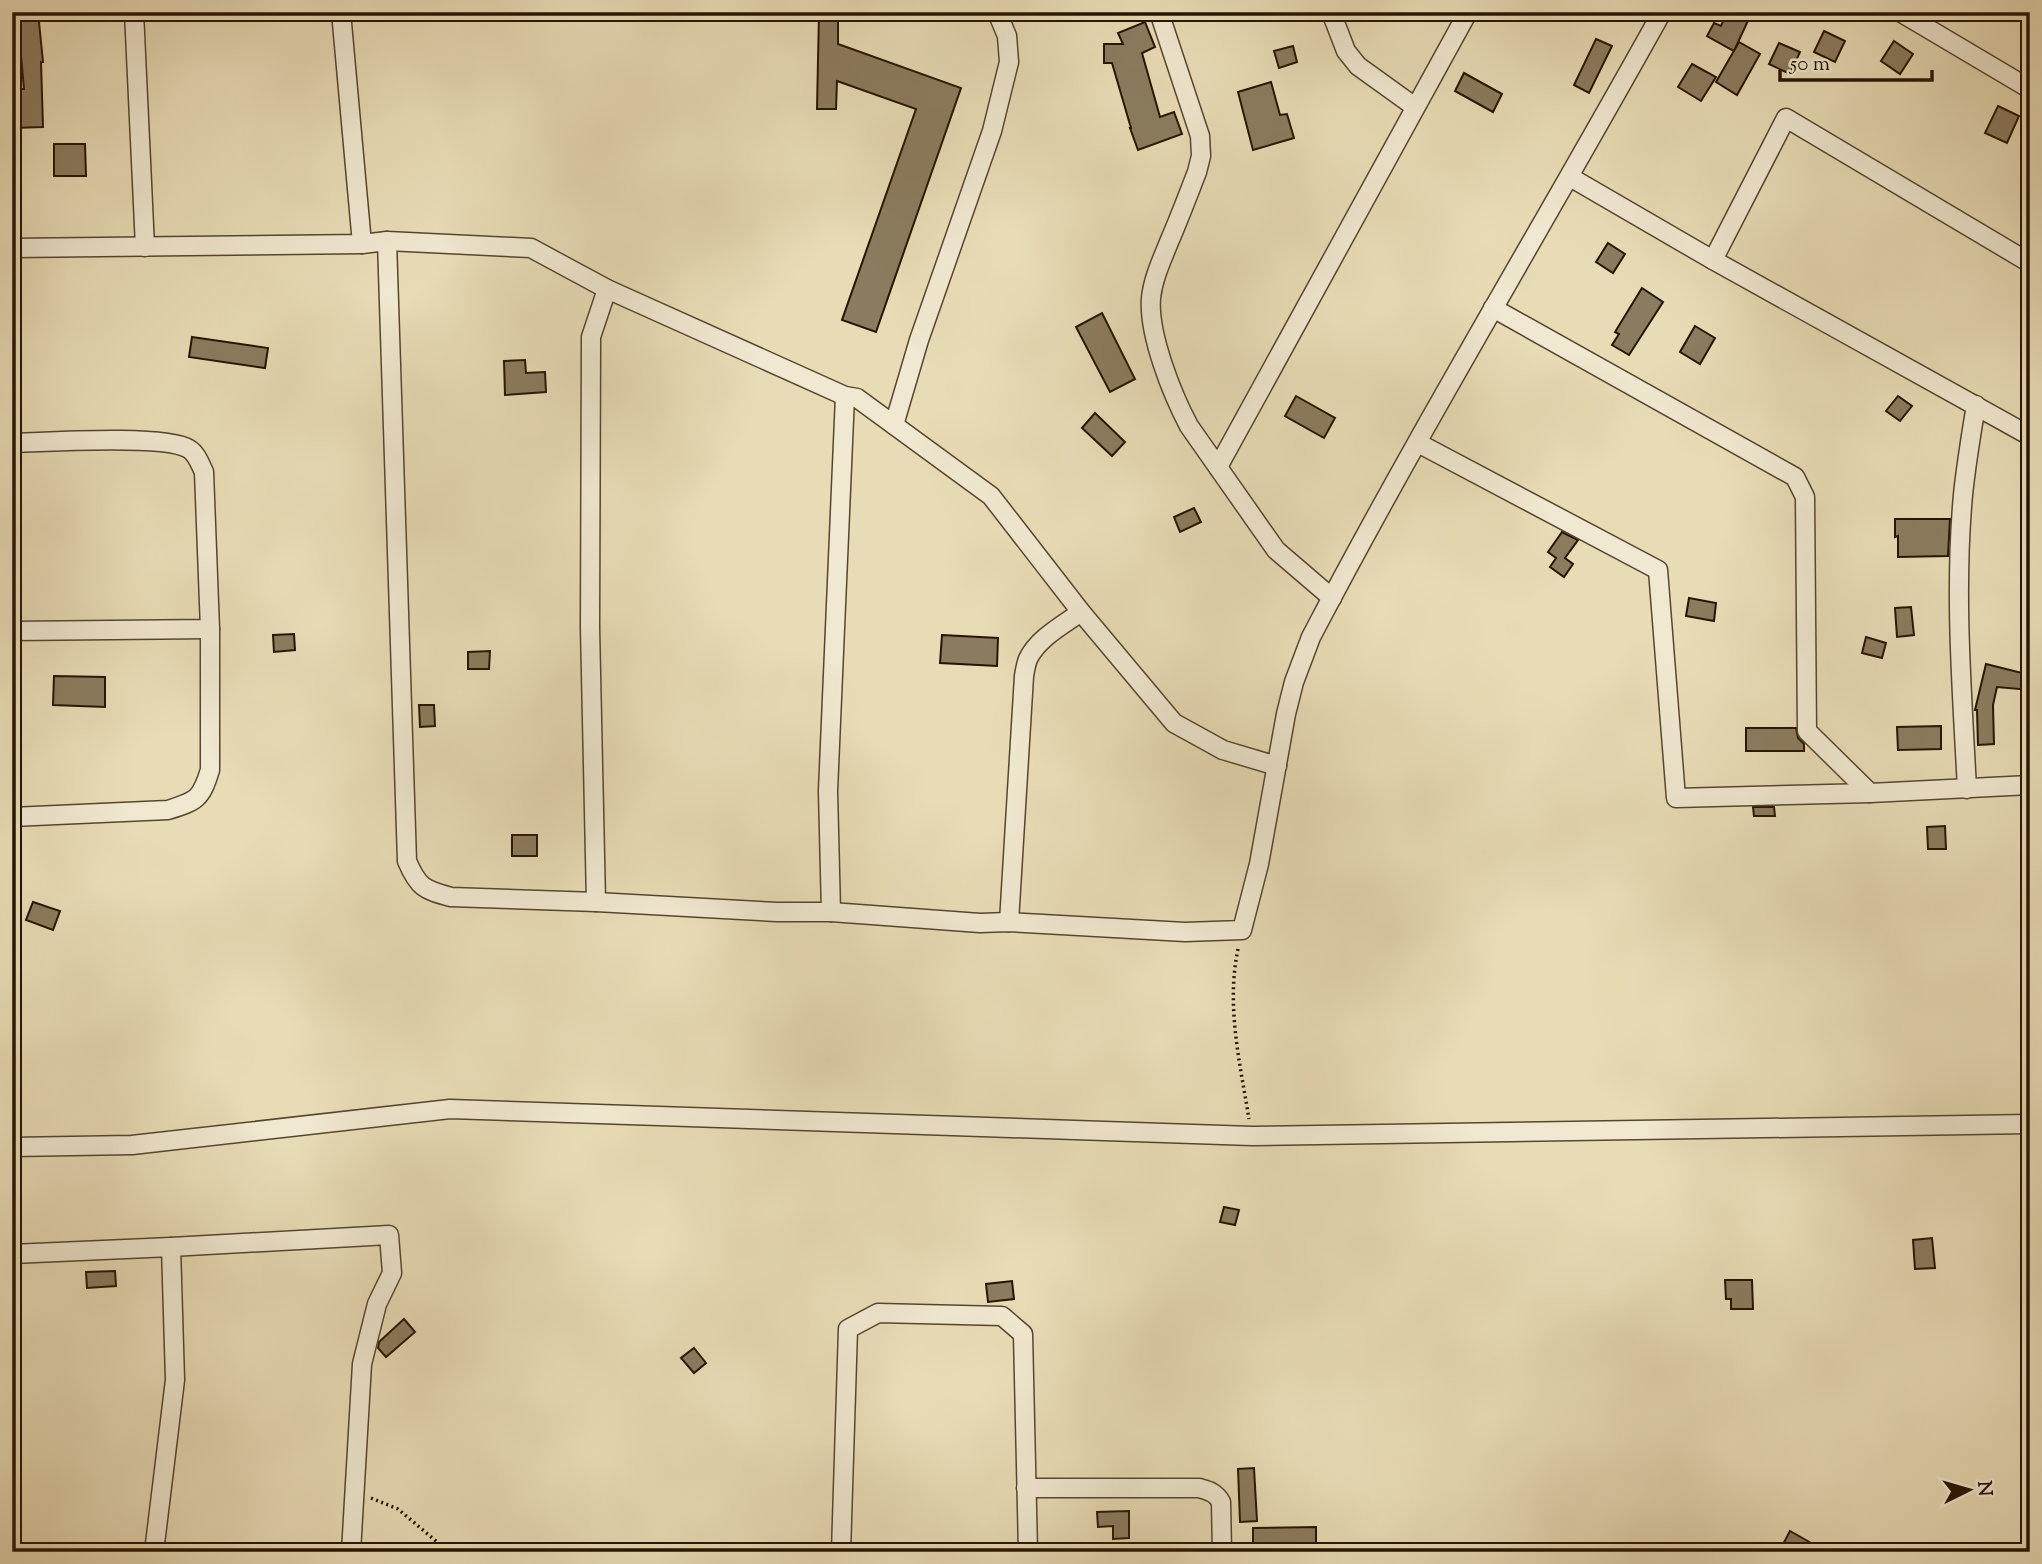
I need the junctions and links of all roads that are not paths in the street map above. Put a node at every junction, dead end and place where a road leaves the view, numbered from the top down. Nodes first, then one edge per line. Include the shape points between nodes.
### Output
1 (134, 12) edge
2 (341, 12) edge
3 (997, 12) edge
4 (1159, 12) edge
5 (1331, 12) edge
6 (1468, 12) edge
7 (1662, 12) edge
8 (1900, 12) edge
9 (2030, 89) edge
10 (1415, 107) junction
11 (1570, 177) junction
12 (387, 241) junction
13 (362, 244) junction
14 (145, 247) junction
15 (12, 248) edge
16 (1713, 260) junction
17 (2030, 263) edge
18 (607, 289) junction
19 (1493, 308) junction
20 (845, 396) junction
21 (1976, 405) junction
22 (894, 425) junction
23 (2030, 436) edge
24 (12, 443) edge
25 (1418, 443) junction
26 (1218, 467) junction
27 (1332, 598) junction
28 (1081, 612) junction
29 (210, 629) junction
30 (12, 631) edge
31 (1277, 766) junction
32 (2030, 785) edge
33 (1967, 789) junction
34 (1870, 793) junction
35 (12, 817) edge
36 (596, 902) junction
37 (831, 912) junction
38 (1009, 922) junction
39 (2030, 1124) edge
40 (12, 1147) edge
41 (171, 1247) junction
42 (12, 1254) edge
43 (1026, 1488) junction
44 (154, 1552) edge
45 (351, 1552) edge
46 (841, 1552) edge
47 (1028, 1552) edge
48 (1222, 1552) edge

1 - 14 street
2 - 13 street
3 - 22 street via 1007,36 1009,62 992,131
4 - 26 street via 1200,136 1201,156 1156,274 1151,317 1178,405
5 - 10 street via 1346,51 1359,66
6 - 10 street
7 - 11 street
8 - 9 street
10 - 26 street
11 - 16 street
11 - 19 street
12 - 13 street
12 - 18 street via 531,248
12 - 36 street via 407,861 421,886 451,897
13 - 14 street
14 - 15 street
16 - 17 street via 1786,118
16 - 21 street
18 - 20 street
18 - 36 street via 591,337 590,628
19 - 25 street
19 - 34 street via 1796,477 1805,497 1807,731
20 - 22 street via 857,398
20 - 37 street via 828,791
21 - 23 street
21 - 33 street via 1963,495 1959,580
22 - 28 street via 991,496
24 - 29 street via 151,440 190,450 204,472
25 - 27 street
25 - 34 street via 1658,570 1676,798
26 - 27 street via 1276,550
27 - 31 street via 1294,682
28 - 31 street via 1174,723 1223,750
28 - 38 street via 1037,647 1024,676
29 - 30 street
29 - 35 street via 210,770 197,798 169,810
31 - 38 street via 1242,930 1185,932
32 - 33 street
33 - 34 street
36 - 37 street
37 - 38 street
39 - 40 street via 1252,1136 450,1109 132,1145
41 - 42 street
41 - 44 street via 175,1380
41 - 45 street via 389,1235 392,1273 377,1304 362,1364
43 - 46 street via 1023,1334 1002,1316 878,1313 848,1329
43 - 47 street
43 - 48 street via 1212,1491 1221,1503

